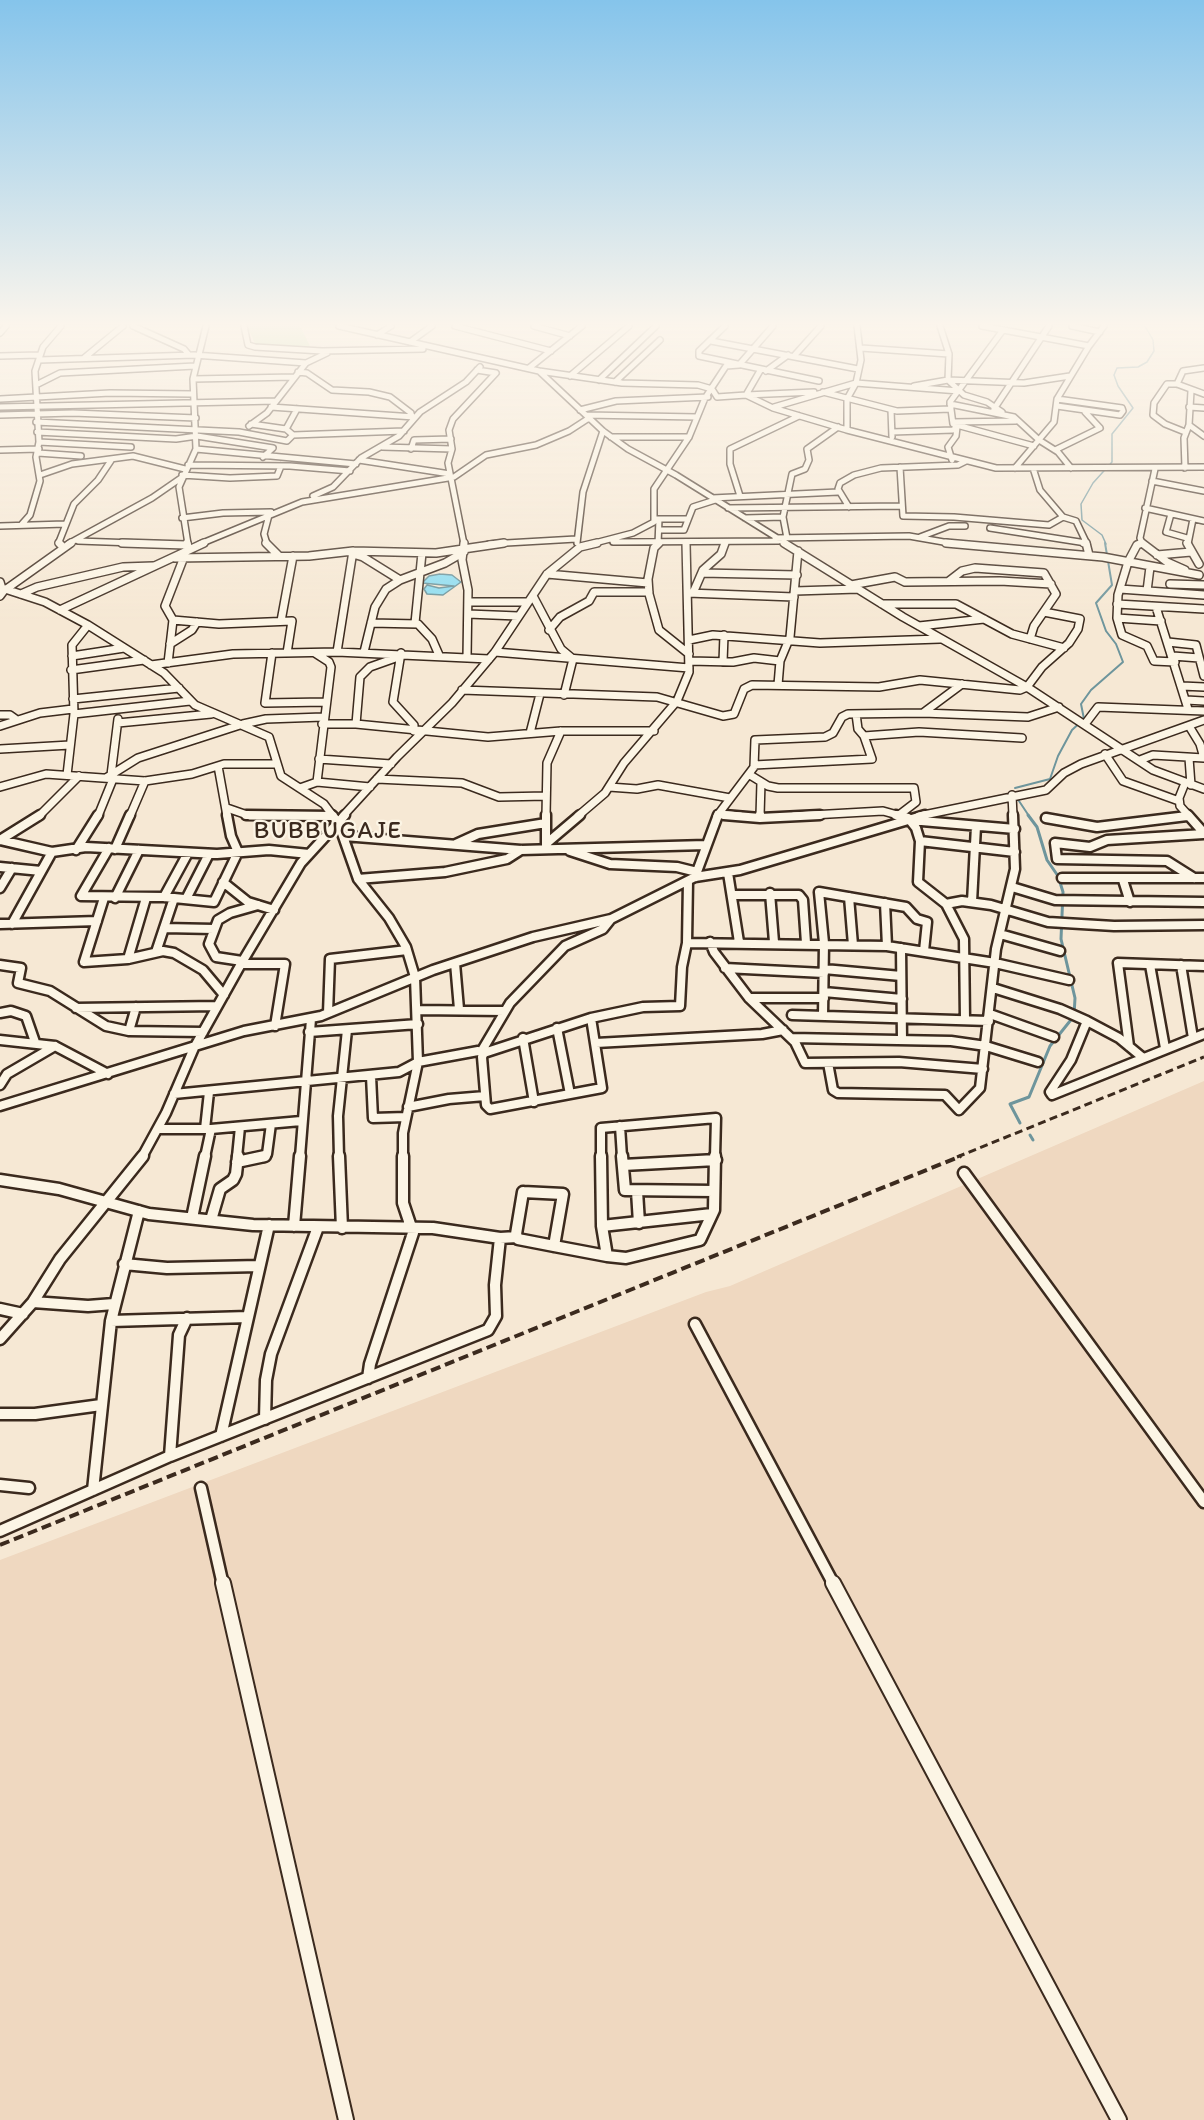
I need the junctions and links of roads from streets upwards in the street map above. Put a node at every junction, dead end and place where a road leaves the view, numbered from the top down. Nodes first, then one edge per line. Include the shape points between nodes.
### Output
1 (955, 424) edge
2 (36, 425) edge
3 (121, 425) joint
4 (196, 425) edge
5 (250, 425) edge
6 (258, 425) edge
7 (288, 425) edge
8 (408, 425) edge
9 (451, 425) edge
10 (577, 425) edge
11 (596, 425) edge
12 (694, 425) edge
13 (780, 425) edge
14 (828, 425) edge
15 (847, 425) edge
16 (892, 425) edge
17 (955, 425) edge
18 (958, 425) edge
19 (1023, 425) edge
20 (1052, 425) edge
21 (1097, 425) edge
22 (1167, 425) edge
23 (1189, 425) joint
24 (838, 428) junction
25 (286, 429) junction
26 (847, 430) junction
27 (404, 431) junction
28 (603, 431) junction
29 (36, 432) junction
30 (239, 432) junction
31 (892, 432) junction
32 (1185, 432) junction
33 (197, 433) junction
34 (113, 435) junction
35 (293, 435) junction
36 (1204, 436) edge
37 (144, 437) junction
38 (611, 437) junction
39 (637, 437) junction
40 (689, 437) junction
41 (451, 439) junction
42 (1039, 440) junction
43 (39, 441) junction
44 (893, 442) junction
45 (93, 445) junction
46 (1034, 446) junction
47 (130, 447) junction
48 (382, 447) junction
49 (196, 449) junction
50 (411, 449) junction
51 (452, 449) junction
52 (0, 450) edge
53 (1055, 450) junction
54 (38, 451) junction
55 (639, 455) junction
56 (81, 456) junction
57 (127, 456) junction
58 (263, 457) junction
59 (951, 457) junction
60 (112, 459) junction
61 (966, 460) junction
62 (358, 462) junction
63 (72, 464) junction
64 (954, 465) junction
65 (281, 466) junction
66 (1204, 467) edge
67 (900, 468) junction
68 (1015, 468) junction
69 (1033, 468) junction
70 (1071, 468) junction
71 (1185, 468) junction
72 (1155, 469) junction
73 (350, 471) junction
74 (667, 471) junction
75 (184, 472) junction
76 (40, 475) junction
77 (451, 476) junction
78 (1152, 481) junction
79 (1204, 491) edge
80 (838, 492) junction
81 (788, 493) junction
82 (740, 496) junction
83 (714, 499) junction
84 (302, 502) junction
85 (784, 506) junction
86 (902, 506) junction
87 (849, 507) junction
88 (727, 508) junction
89 (1145, 508) junction
90 (277, 512) junction
91 (1171, 514) junction
92 (269, 516) junction
93 (783, 517) junction
94 (1063, 517) junction
95 (182, 518) junction
96 (745, 518) junction
97 (965, 518) junction
98 (657, 519) junction
99 (688, 519) junction
100 (1192, 519) junction
101 (991, 520) junction
102 (1204, 521) edge
103 (22, 524) junction
104 (65, 524) junction
105 (0, 526) edge
106 (965, 526) junction
107 (990, 528) junction
108 (659, 530) junction
109 (576, 538) junction
110 (787, 538) junction
111 (918, 538) junction
112 (1187, 538) junction
113 (778, 539) junction
114 (75, 541) junction
115 (608, 541) junction
116 (725, 542) junction
117 (659, 543) junction
118 (687, 543) junction
119 (1086, 543) junction
120 (1142, 543) junction
121 (965, 544) junction
122 (989, 545) junction
123 (63, 547) junction
124 (188, 548) junction
125 (580, 548) junction
126 (465, 550) junction
127 (798, 551) junction
128 (1191, 552) junction
129 (353, 553) junction
130 (422, 553) junction
131 (1089, 555) junction
132 (1157, 555) junction
133 (279, 556) junction
134 (293, 556) junction
135 (184, 557) junction
136 (168, 559) junction
137 (1128, 562) junction
138 (1202, 564) edge
139 (156, 566) junction
140 (1150, 567) junction
141 (1172, 568) junction
142 (418, 573) junction
143 (702, 573) junction
144 (548, 574) junction
145 (797, 575) junction
146 (1201, 576) edge
147 (400, 580) junction
148 (949, 581) junction
149 (648, 583) junction
150 (1051, 584) junction
151 (1170, 584) junction
152 (851, 585) junction
153 (1204, 585) edge
154 (2, 589) edge
155 (858, 589) junction
156 (1120, 589) junction
157 (1147, 591) junction
158 (649, 592) junction
159 (691, 593) junction
160 (1170, 593) junction
161 (21, 594) junction
162 (795, 594) junction
163 (1204, 595) edge
164 (530, 599) junction
165 (468, 602) junction
166 (882, 604) junction
167 (1117, 604) junction
168 (1156, 607) junction
169 (1204, 609) edge
170 (60, 610) junction
171 (1044, 612) junction
172 (468, 614) junction
173 (518, 616) junction
174 (1117, 618) junction
175 (984, 619) junction
176 (172, 620) junction
177 (281, 621) junction
178 (1161, 621) junction
179 (197, 622) junction
180 (371, 623) junction
181 (415, 623) junction
182 (88, 625) junction
183 (919, 626) junction
184 (549, 630) junction
185 (724, 635) junction
186 (942, 639) junction
187 (1030, 639) junction
188 (689, 640) junction
189 (789, 642) junction
190 (1168, 642) junction
191 (170, 644) junction
192 (124, 648) junction
193 (1064, 648) junction
194 (99, 652) junction
195 (337, 652) junction
196 (364, 652) junction
197 (495, 652) junction
198 (272, 653) junction
199 (288, 653) junction
200 (315, 653) junction
201 (401, 654) junction
202 (439, 655) junction
203 (72, 656) junction
204 (467, 658) junction
205 (1199, 658) junction
206 (573, 659) junction
207 (1174, 659) junction
208 (489, 660) junction
209 (689, 661) junction
210 (780, 661) junction
211 (147, 662) junction
212 (723, 662) junction
213 (168, 663) junction
214 (99, 666) junction
215 (71, 670) junction
216 (1204, 676) edge
217 (962, 684) junction
218 (778, 685) junction
219 (1182, 686) junction
220 (1027, 687) junction
221 (1204, 687) edge
222 (179, 688) junction
223 (462, 690) junction
224 (540, 694) junction
225 (564, 695) junction
226 (73, 699) junction
227 (190, 700) junction
228 (677, 700) junction
229 (1186, 700) junction
230 (1204, 701) edge
231 (325, 702) junction
232 (1059, 707) junction
233 (118, 708) junction
234 (1188, 709) junction
235 (74, 711) junction
236 (1204, 711) edge
237 (923, 713) junction
238 (0, 714) edge
239 (213, 714) junction
240 (856, 714) junction
241 (17, 720) junction
242 (323, 720) junction
243 (1204, 720) edge
244 (118, 723) junction
245 (243, 724) junction
246 (356, 724) junction
247 (1085, 724) junction
248 (0, 726) edge
249 (1189, 726) junction
250 (414, 731) junction
251 (424, 731) junction
252 (561, 731) junction
253 (654, 731) junction
254 (530, 733) junction
255 (864, 736) junction
256 (1022, 738) dead end
257 (1202, 744) edge
258 (70, 745) junction
259 (1122, 748) junction
260 (0, 749) edge
261 (1105, 754) junction
262 (1189, 758) junction
263 (1204, 758) edge
264 (319, 759) junction
265 (1140, 760) junction
266 (277, 764) junction
267 (391, 764) junction
268 (754, 765) junction
269 (219, 766) junction
270 (67, 775) junction
271 (750, 775) junction
272 (79, 776) junction
273 (110, 777) junction
274 (377, 779) junction
275 (145, 781) junction
276 (317, 782) junction
277 (760, 782) junction
278 (1188, 784) junction
279 (0, 787) edge
280 (370, 787) junction
281 (609, 787) junction
282 (300, 788) junction
283 (1204, 789) edge
284 (1012, 795) junction
285 (546, 796) junction
286 (730, 798) junction
287 (1179, 801) junction
288 (227, 808) junction
289 (718, 814) junction
290 (898, 815) junction
291 (1187, 816) junction
292 (760, 818) junction
293 (1046, 818) dead end
294 (335, 819) junction
295 (909, 819) junction
296 (546, 823) junction
297 (976, 826) junction
298 (1014, 829) junction
299 (1204, 834) edge
300 (344, 836) junction
301 (0, 840) edge
302 (920, 841) junction
303 (456, 844) junction
304 (706, 845) junction
305 (546, 846) junction
306 (977, 847) junction
307 (112, 849) junction
308 (564, 849) junction
309 (76, 850) junction
310 (139, 850) junction
311 (521, 850) junction
312 (52, 852) junction
313 (238, 852) junction
314 (1015, 852) junction
315 (188, 853) junction
316 (209, 854) junction
317 (309, 855) junction
318 (0, 867) edge
319 (12, 868) junction
320 (41, 871) junction
321 (728, 873) junction
322 (693, 877) junction
323 (1062, 878) dead end
324 (1194, 878) junction
325 (1204, 878) edge
326 (358, 879) junction
327 (1123, 880) junction
328 (223, 882) junction
329 (1012, 887) junction
330 (0, 888) edge
331 (770, 893) junction
332 (734, 896) junction
333 (164, 897) junction
334 (849, 897) junction
335 (104, 898) junction
336 (115, 898) junction
337 (146, 898) junction
338 (174, 898) junction
339 (186, 899) junction
340 (972, 902) junction
341 (1130, 902) junction
342 (1204, 902) edge
343 (885, 903) junction
344 (946, 904) junction
345 (258, 905) junction
346 (1005, 909) junction
347 (274, 910) junction
348 (610, 919) junction
349 (96, 921) junction
350 (12, 924) junction
351 (1204, 925) edge
352 (1, 926) edge
353 (164, 928) junction
354 (214, 929) junction
355 (1000, 934) junction
356 (710, 942) junction
357 (739, 942) junction
358 (774, 942) junction
359 (687, 943) junction
360 (806, 943) junction
361 (824, 943) junction
362 (853, 945) junction
363 (887, 946) junction
364 (901, 948) junction
365 (407, 950) junction
366 (924, 951) junction
367 (1060, 951) dead end
368 (156, 952) junction
369 (965, 958) junction
370 (128, 959) junction
371 (242, 962) junction
372 (455, 963) junction
373 (995, 963) junction
374 (0, 965) edge
375 (1150, 965) junction
376 (1181, 965) junction
377 (1204, 966) edge
378 (725, 968) junction
379 (824, 971) junction
380 (902, 975) junction
381 (415, 977) junction
382 (1069, 980) dead end
383 (993, 988) junction
384 (224, 995) junction
385 (824, 995) junction
386 (749, 998) junction
387 (902, 999) junction
388 (217, 1006) junction
389 (136, 1007) junction
390 (76, 1008) junction
391 (459, 1009) junction
392 (417, 1010) junction
393 (505, 1011) junction
394 (0, 1013) edge
395 (328, 1013) junction
396 (792, 1015) dead end
397 (823, 1016) junction
398 (901, 1017) junction
399 (591, 1018) junction
400 (990, 1018) junction
401 (311, 1019) junction
402 (965, 1020) junction
403 (1087, 1021) junction
404 (418, 1024) junction
405 (275, 1026) junction
406 (556, 1028) junction
407 (347, 1030) junction
408 (783, 1030) junction
409 (129, 1031) junction
410 (203, 1032) junction
411 (309, 1032) junction
412 (1204, 1034) edge
413 (1054, 1037) dead end
414 (523, 1038) junction
415 (791, 1038) junction
416 (1193, 1038) junction
417 (0, 1040) edge
418 (902, 1040) junction
419 (35, 1042) junction
420 (596, 1043) junction
421 (55, 1046) junction
422 (986, 1046) junction
423 (1129, 1046) junction
424 (194, 1048) junction
425 (1165, 1048) junction
426 (482, 1052) junction
427 (1142, 1057) junction
428 (418, 1062) junction
429 (1038, 1062) dead end
430 (828, 1063) junction
431 (983, 1069) junction
432 (108, 1074) junction
433 (371, 1076) junction
434 (305, 1080) junction
435 (344, 1080) junction
436 (0, 1085) edge
437 (209, 1092) junction
438 (174, 1094) junction
439 (570, 1094) junction
440 (485, 1096) junction
441 (534, 1102) junction
442 (0, 1106) edge
443 (407, 1112) junction
444 (301, 1120) junction
445 (271, 1124) junction
446 (620, 1126) junction
447 (240, 1127) junction
448 (158, 1129) junction
449 (208, 1130) junction
450 (716, 1160) junction
451 (237, 1162) junction
452 (623, 1166) junction
453 (964, 1173) dead end
454 (0, 1180) edge
455 (637, 1191) junction
456 (714, 1191) junction
457 (107, 1201) junction
458 (139, 1211) junction
459 (712, 1214) junction
460 (192, 1218) junction
461 (211, 1220) junction
462 (639, 1223) junction
463 (268, 1225) junction
464 (294, 1226) junction
465 (602, 1226) junction
466 (318, 1227) junction
467 (342, 1228) junction
468 (414, 1229) junction
469 (517, 1237) junction
470 (500, 1238) junction
471 (554, 1246) junction
472 (607, 1256) junction
473 (124, 1264) junction
474 (259, 1266) junction
475 (33, 1302) junction
476 (114, 1304) junction
477 (0, 1309) edge
478 (23, 1314) junction
479 (248, 1317) junction
480 (187, 1318) junction
481 (111, 1320) junction
482 (695, 1324) dead end
483 (0, 1339) edge
484 (368, 1378) junction
485 (101, 1405) junction
486 (0, 1414) edge
487 (265, 1419) junction
488 (221, 1436) junction
489 (170, 1456) junction
490 (0, 1485) edge
491 (28, 1488) dead end
492 (201, 1488) dead end
493 (93, 1490) junction
494 (1204, 1502) edge
495 (0, 1531) edge
496 (346, 2120) edge
497 (1119, 2120) edge

1 - 59 street via 956,436 948,447
2 - 29 street
3 - 33 street
3 - 34 street
4 - 33 street
5 - 30 street
6 - 25 street
7 - 25 street
8 - 27 street
9 - 41 street
10 - 77 street via 536,445 486,455
11 - 28 street
12 - 40 street
13 - 82 street via 730,449 730,464
14 - 24 street
15 - 26 street
16 - 31 street
17 - 31 street via 952,430
18 - 46 street
19 - 42 street
20 - 42 street
21 - 53 street via 1100,428
22 - 32 street
23 - 32 street
23 - 36 street
24 - 26 street
24 - 81 street via 807,449 809,460 805,469 792,474
25 - 35 street
26 - 44 street
27 - 35 street
27 - 48 street
28 - 38 street
28 - 109 street via 583,492
29 - 34 street
29 - 43 street
30 - 33 street
30 - 35 street via 287,441
31 - 44 street
32 - 71 street
33 - 37 street via 176,440
33 - 49 street
33 - 58 street via 273,448
34 - 37 street
37 - 47 street
38 - 39 street
38 - 55 street
39 - 40 street
39 - 55 street
40 - 74 street
41 - 50 street via 414,440
41 - 51 street
42 - 46 street
42 - 53 street
43 - 45 street
43 - 54 street
44 - 59 street
45 - 47 street
45 - 56 street
46 - 68 street
47 - 57 street
48 - 50 street
48 - 62 street
49 - 58 street
49 - 75 street
50 - 51 street
51 - 77 street via 448,463
52 - 54 street
53 - 70 street
54 - 56 street
54 - 76 street
55 - 74 street
56 - 63 street
57 - 60 street
57 - 75 street
58 - 62 street
59 - 61 street
59 - 64 street
60 - 63 street
60 - 104 street via 74,504
61 - 64 street
61 - 68 street via 996,468
62 - 73 street
62 - 77 street
63 - 76 street
64 - 67 street
65 - 73 street
65 - 75 street
65 - 75 street via 277,476 230,478
66 - 71 street
67 - 80 street via 854,475 840,483
67 - 86 street
68 - 69 street
69 - 70 street
69 - 94 street via 1040,490
70 - 72 street
71 - 72 street
72 - 78 street
73 - 84 street via 333,487
74 - 83 street
74 - 98 street via 654,489
75 - 95 street
75 - 114 street via 152,498
76 - 103 street via 30,516
77 - 84 street
77 - 126 street
78 - 79 street
78 - 89 street
80 - 81 street
80 - 87 street
81 - 82 street
81 - 85 street
82 - 83 street
83 - 88 street
83 - 99 street via 693,507
84 - 90 street
85 - 87 street
85 - 88 street
85 - 93 street
86 - 87 street
86 - 97 street via 903,516
88 - 96 street
89 - 91 street
89 - 120 street
90 - 92 street
90 - 95 street
91 - 100 street
91 - 112 street via 1166,532
92 - 124 street
92 - 133 street via 264,534 267,546
93 - 96 street
93 - 110 street
94 - 101 street via 1049,525
94 - 119 street via 1076,521
95 - 124 street
96 - 113 street
97 - 101 street
97 - 106 street
98 - 99 street
98 - 108 street
98 - 115 street
99 - 108 street via 683,530
100 - 102 street
100 - 112 street
101 - 107 street
103 - 104 street
103 - 105 street
104 - 123 street via 59,542
106 - 111 street via 949,526
106 - 121 street
107 - 119 street
107 - 122 street
108 - 117 street
109 - 125 street
109 - 126 street via 496,543
110 - 111 street
110 - 113 street
111 - 121 street
112 - 128 street
113 - 116 street
113 - 127 street
114 - 123 street
114 - 124 street
115 - 117 street
115 - 125 street
116 - 118 street
116 - 143 street via 721,554
117 - 118 street
117 - 149 street via 654,548
118 - 159 street
119 - 131 street
120 - 132 street
120 - 137 street
121 - 122 street
122 - 131 street
123 - 154 street via 46,563
124 - 136 street
125 - 144 street
126 - 130 street
126 - 142 street
126 - 165 street via 462,560
127 - 145 street
127 - 152 street
128 - 132 street
128 - 138 street
129 - 130 street
129 - 134 street
129 - 147 street
129 - 195 street
130 - 142 street
131 - 137 street
132 - 141 street
133 - 134 street
133 - 135 street
134 - 177 street
135 - 136 street
135 - 176 street via 165,606
136 - 139 street
137 - 140 street
137 - 156 street
138 - 141 street
139 - 161 street via 123,567
139 - 170 street
140 - 141 street
140 - 157 street
141 - 146 street
141 - 151 street
142 - 147 street
142 - 181 street
143 - 145 street
143 - 159 street
144 - 149 street
144 - 164 street
145 - 162 street
147 - 180 street via 382,594
148 - 150 street
148 - 150 street via 975,567 1038,571
148 - 152 street via 905,582 895,577
149 - 158 street
150 - 171 street via 1056,594
151 - 153 street
151 - 160 street
152 - 155 street
154 - 161 street
155 - 162 street
155 - 166 street
156 - 157 street
156 - 167 street
157 - 160 street
158 - 184 street via 594,592 589,601 560,617
158 - 209 street via 659,630
159 - 162 street
159 - 188 street
160 - 163 street
161 - 170 street
162 - 189 street
164 - 165 street
164 - 173 street
164 - 184 street
165 - 172 street
166 - 175 street via 950,603
166 - 183 street
167 - 168 street
167 - 174 street
168 - 169 street
168 - 178 street
170 - 182 street
171 - 187 street
171 - 193 street via 1081,620 1077,633
172 - 173 street
172 - 204 street
173 - 197 street
174 - 178 street
174 - 207 street via 1122,635 1147,646 1154,661
175 - 183 street
175 - 187 street
176 - 179 street
176 - 191 street
177 - 179 street
177 - 199 street via 293,621
178 - 190 street
179 - 191 street via 192,630
180 - 181 street
180 - 196 street
181 - 202 street via 428,633
182 - 192 street
182 - 203 street via 72,645
183 - 186 street
184 - 206 street
185 - 188 street
185 - 189 street
185 - 212 street
186 - 189 street
186 - 220 street
187 - 193 street
188 - 209 street
189 - 210 street
190 - 205 street via 1196,645
190 - 207 street
191 - 213 street
192 - 194 street
192 - 211 street
193 - 220 street via 1042,666
194 - 203 street
194 - 214 street
195 - 196 street
195 - 200 street
196 - 201 street
197 - 206 street
197 - 208 street
198 - 199 street
198 - 213 street
198 - 231 street via 265,703
199 - 200 street
200 - 231 street via 331,667
201 - 202 street
201 - 246 street via 370,667 360,677
201 - 250 street via 393,702 414,725
202 - 204 street
203 - 215 street
204 - 208 street
205 - 207 street
205 - 216 street
206 - 209 street
206 - 225 street
207 - 219 street
208 - 223 street
209 - 212 street
209 - 228 street
210 - 212 street via 754,658
210 - 218 street
211 - 213 street
211 - 214 street
211 - 222 street
214 - 215 street
215 - 226 street
217 - 218 street via 920,680 879,687
217 - 220 street via 1020,690
217 - 237 street
218 - 228 street via 747,686 737,711 728,715
219 - 221 street
219 - 229 street
220 - 232 street
222 - 226 street
222 - 227 street
223 - 224 street
223 - 251 street
224 - 225 street
224 - 254 street
225 - 228 street
226 - 235 street
227 - 233 street
227 - 239 street
228 - 253 street
229 - 230 street
229 - 234 street
231 - 242 street
232 - 237 street via 1034,716
232 - 247 street
233 - 235 street
233 - 244 street
234 - 236 street
234 - 247 street via 1098,707
235 - 241 street via 40,712
235 - 258 street
237 - 240 street
238 - 241 street
239 - 244 street
239 - 245 street
240 - 255 street via 858,729
240 - 268 street via 844,716 833,733 825,737 755,740
241 - 248 street
242 - 245 street via 266,719
242 - 246 street
242 - 264 street
243 - 249 street
244 - 273 street
245 - 266 street via 269,737
245 - 273 street via 138,758
246 - 250 street
247 - 259 street
249 - 257 street
249 - 259 street
250 - 251 street
251 - 254 street via 488,737
251 - 267 street
252 - 253 street
252 - 254 street
252 - 285 street via 547,763
253 - 281 street via 624,763
255 - 256 street via 919,732
255 - 268 street via 872,759
257 - 263 street
258 - 260 street
258 - 270 street
259 - 261 street
259 - 265 street
261 - 284 street via 1071,769 1051,788
261 - 287 street via 1123,781
262 - 263 street
262 - 265 street via 1152,756
262 - 278 street
264 - 267 street
264 - 276 street
265 - 278 street via 1158,774
266 - 269 street
266 - 282 street via 281,776
267 - 274 street
268 - 271 street
269 - 275 street
269 - 288 street
270 - 272 street
270 - 279 street via 46,774
271 - 277 street
271 - 286 street
272 - 273 street
272 - 301 street via 45,811
273 - 275 street
273 - 309 street via 102,809
274 - 280 street
274 - 285 street via 462,783 499,797
275 - 307 street
276 - 280 street
276 - 282 street
277 - 290 street via 792,789 914,788 916,802
277 - 292 street
278 - 283 street
278 - 287 street
280 - 294 street
281 - 286 street via 637,789 658,785
281 - 305 street
282 - 294 street via 324,804
284 - 295 street
284 - 298 street
285 - 296 street
286 - 289 street
287 - 291 street
288 - 294 street via 250,816
288 - 313 street
289 - 292 street
289 - 304 street
290 - 292 street via 883,811
290 - 295 street
291 - 293 street via 1097,827
291 - 299 street
294 - 300 street
294 - 317 street
295 - 297 street
295 - 302 street
295 - 321 street
296 - 303 street via 477,834
296 - 305 street
297 - 298 street
297 - 306 street
298 - 314 street
299 - 324 street via 1107,840 1090,847 1055,843 1057,860 1167,861
300 - 303 street
300 - 326 street
301 - 312 street
302 - 306 street
302 - 344 street via 918,882
303 - 311 street
304 - 308 street
304 - 322 street
305 - 308 street
305 - 311 street
306 - 314 street
306 - 340 street
307 - 309 street
307 - 310 street
307 - 335 street via 81,895
308 - 322 street via 610,864 677,867
309 - 312 street
310 - 315 street
310 - 336 street
311 - 326 street via 507,859 445,872
312 - 320 street
313 - 316 street
313 - 317 street via 269,850
313 - 328 street
314 - 329 street
315 - 316 street
315 - 333 street
316 - 339 street
317 - 347 street
318 - 319 street
319 - 320 street
319 - 330 street
320 - 350 street
321 - 322 street
321 - 332 street
322 - 348 street
322 - 359 street
323 - 327 street
324 - 325 street
324 - 327 street
326 - 365 street
327 - 341 street
328 - 339 street via 213,902
328 - 345 street via 241,898
329 - 341 street via 1055,900
329 - 346 street
331 - 332 street
331 - 358 street
331 - 360 street via 801,897
332 - 357 street
333 - 337 street
333 - 338 street
334 - 343 street
334 - 361 street via 821,891 818,894
334 - 362 street
335 - 336 street
335 - 349 street
336 - 337 street
337 - 370 street
338 - 339 street
338 - 353 street
340 - 344 street
340 - 346 street
341 - 342 street
343 - 363 street
343 - 366 street via 906,907 917,919 927,922
344 - 369 street via 964,939
345 - 347 street
345 - 354 street via 222,916
346 - 351 street via 1053,923
346 - 355 street
347 - 371 street
348 - 372 street via 533,937
348 - 393 street via 603,929 565,946
349 - 350 street
349 - 370 street via 84,962
350 - 352 street
353 - 354 street
353 - 368 street
354 - 371 street via 209,944 214,955
355 - 367 street
355 - 373 street
356 - 357 street
356 - 359 street
356 - 378 street
357 - 358 street
358 - 360 street
359 - 399 street via 680,1006 643,1007
360 - 361 street
361 - 362 street
361 - 379 street
362 - 363 street
363 - 364 street
364 - 366 street
364 - 380 street
365 - 381 street
365 - 395 street via 330,959
366 - 369 street
368 - 370 street
368 - 384 street via 174,953 203,970
369 - 373 street
369 - 402 street
371 - 384 street
371 - 405 street via 285,964
372 - 381 street
372 - 391 street
373 - 382 street
373 - 383 street
374 - 390 street via 21,968 18,983 50,991
375 - 376 street
375 - 423 street via 1118,963
375 - 425 street
376 - 377 street
376 - 416 street
378 - 379 street
378 - 386 street
379 - 380 street
379 - 385 street
380 - 387 street
381 - 392 street
381 - 395 street
383 - 400 street
383 - 403 street
384 - 388 street
385 - 386 street
385 - 387 street
385 - 397 street
386 - 408 street
387 - 398 street
388 - 389 street
388 - 410 street
389 - 390 street
389 - 409 street
390 - 409 street via 106,1026
391 - 392 street
391 - 393 street
392 - 404 street
393 - 426 street
394 - 419 street via 11,1011 26,1016
395 - 401 street
396 - 397 street
397 - 398 street
398 - 402 street
398 - 418 street
399 - 406 street
399 - 420 street
400 - 402 street
400 - 413 street
400 - 422 street
401 - 405 street
401 - 411 street
403 - 423 street
403 - 427 street via 1071,1060 1050,1092 1052,1095
404 - 407 street
404 - 428 street
405 - 424 street via 244,1031
406 - 414 street
406 - 439 street
407 - 411 street
407 - 435 street
408 - 415 street
408 - 420 street
409 - 410 street
410 - 424 street
411 - 434 street
412 - 416 street
414 - 426 street
414 - 441 street
415 - 418 street
415 - 430 street via 805,1063
416 - 425 street
417 - 419 street
418 - 422 street
419 - 421 street
420 - 439 street via 603,1088
421 - 432 street
421 - 436 street via 7,1074
422 - 429 street
422 - 431 street
423 - 427 street
424 - 432 street
424 - 438 street
425 - 427 street
426 - 428 street
426 - 440 street
428 - 433 street via 399,1072
428 - 443 street
430 - 431 street via 899,1062
430 - 431 street via 835,1092 945,1095 959,1110 980,1088
432 - 442 street
433 - 435 street
433 - 443 street via 373,1118
434 - 435 street
434 - 437 street
434 - 444 street
435 - 467 street via 338,1116
437 - 438 street
437 - 449 street
438 - 448 street
439 - 441 street
440 - 441 street via 488,1107 494,1110
440 - 443 street via 449,1099
443 - 468 street via 403,1133 404,1203
444 - 445 street
444 - 464 street
445 - 447 street
445 - 451 street via 267,1154
446 - 450 street via 716,1118
446 - 452 street
446 - 465 street via 600,1129
447 - 449 street
447 - 451 street
448 - 449 street
448 - 457 street via 133,1172
449 - 460 street
450 - 452 street
450 - 456 street
451 - 461 street via 233,1180 219,1189
452 - 455 street via 624,1189
453 - 494 street
454 - 457 street
455 - 456 street
455 - 462 street
456 - 459 street
457 - 458 street
457 - 475 street via 60,1259
458 - 460 street
458 - 473 street
459 - 462 street
459 - 472 street via 700,1240 635,1258
460 - 461 street
461 - 463 street
462 - 465 street
463 - 464 street
463 - 474 street
464 - 466 street
465 - 472 street
466 - 467 street
466 - 487 street via 271,1354
467 - 468 street
468 - 470 street
468 - 484 street
469 - 470 street
469 - 471 street
469 - 471 street via 520,1194 561,1192
470 - 484 street via 496,1316 488,1330
471 - 472 street
473 - 474 street via 166,1268
473 - 476 street
474 - 479 street
475 - 476 street
475 - 478 street
476 - 481 street
477 - 478 street
478 - 483 street
479 - 480 street
479 - 488 street
480 - 481 street
480 - 489 street via 179,1335
481 - 485 street
482 - 497 street
484 - 487 street
485 - 486 street via 50,1413
485 - 493 street
487 - 488 street
488 - 489 street
489 - 493 street
490 - 491 street
492 - 496 street
493 - 495 street

